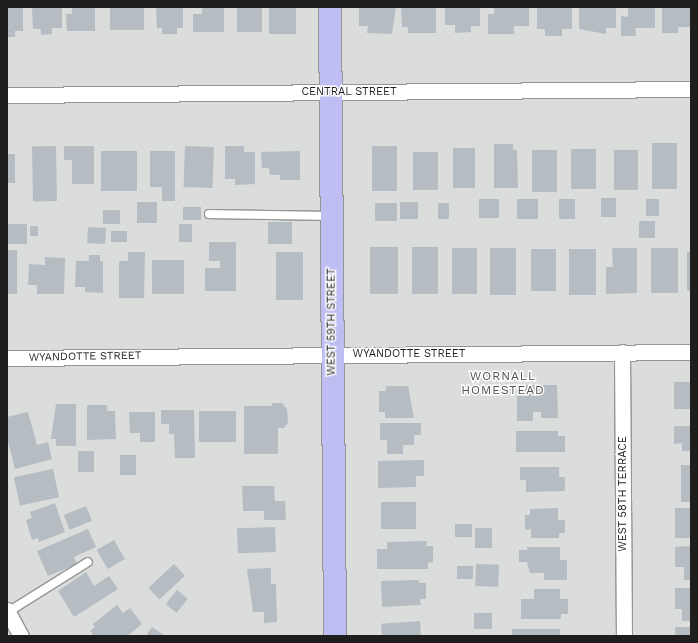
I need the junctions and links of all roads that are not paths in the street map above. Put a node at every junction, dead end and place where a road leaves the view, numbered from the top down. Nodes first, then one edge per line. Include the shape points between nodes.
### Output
1 (330, 7) edge
2 (691, 89) edge
3 (330, 92) junction
4 (7, 95) edge
5 (209, 214) dead end
6 (331, 216) junction
7 (622, 352) junction
8 (691, 352) edge
9 (332, 355) junction
10 (7, 358) edge
11 (88, 562) dead end
12 (7, 611) edge
13 (20, 636) edge
14 (335, 636) edge
15 (624, 636) edge

1 - 3 street, WEST 59TH STREET
2 - 3 street, CENTRAL STREET
3 - 4 street, CENTRAL STREET
3 - 6 street, WEST 59TH STREET
5 - 6 lane
6 - 9 street, WEST 59TH STREET
7 - 8 street, WYANDOTTE STREET
7 - 9 street, WYANDOTTE STREET
7 - 15 street, WEST 58TH TERRACE
9 - 10 street, WYANDOTTE STREET
9 - 14 street, WEST 59TH STREET
11 - 12 lane
12 - 13 street

